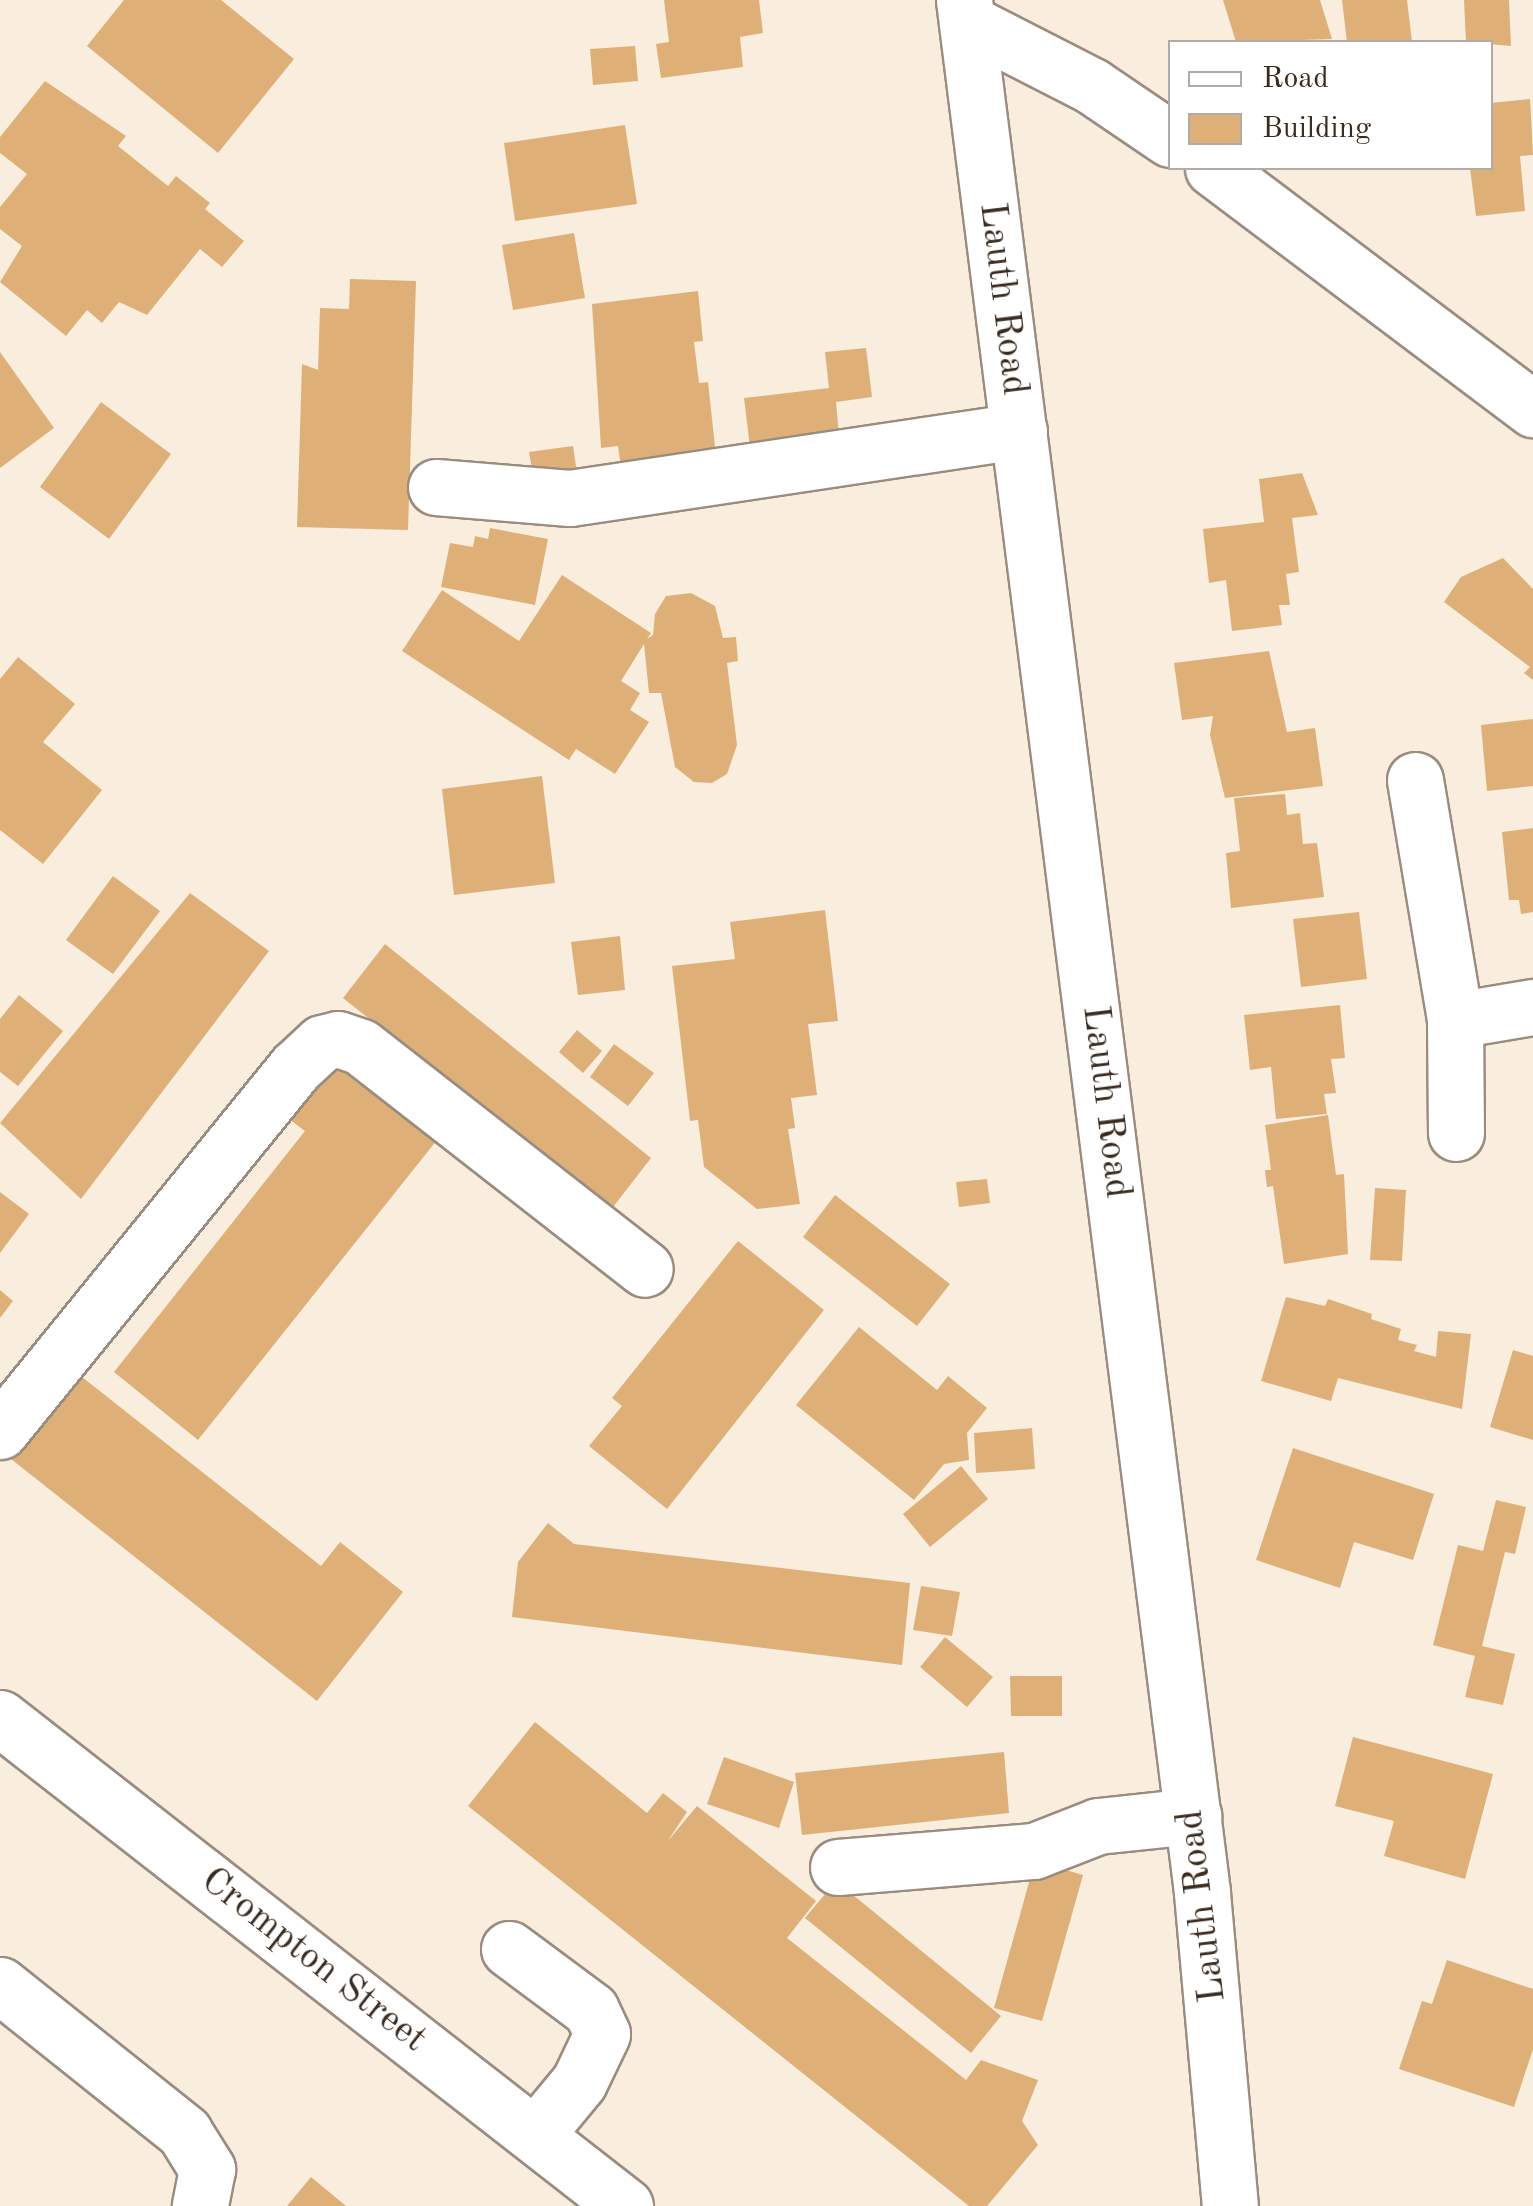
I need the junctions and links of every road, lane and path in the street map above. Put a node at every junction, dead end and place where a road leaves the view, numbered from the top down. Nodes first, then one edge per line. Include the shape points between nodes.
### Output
1 (966, 11) edge
2 (1168, 138) edge
3 (1215, 170) edge
4 (1533, 409) edge
5 (1019, 431) junction
6 (436, 486) dead end
7 (1415, 780) dead end
8 (1533, 1008) edge
9 (1455, 1020) junction
10 (1456, 1132) dead end
11 (646, 1269) dead end
12 (0, 1430) edge
13 (0, 1718) edge
14 (1193, 1816) junction
15 (838, 1867) dead end
16 (509, 1949) dead end
17 (0, 1985) edge
18 (536, 2134) junction
19 (200, 2206) edge
20 (625, 2206) edge
21 (1230, 2206) edge

1 - 2 street
1 - 5 street, Lauth Road
3 - 4 street
5 - 6 street via 570,498
5 - 14 street, Lauth Road
7 - 9 street
8 - 9 street
9 - 10 street
11 - 12 street via 362,1048 338,1039 322,1043 296,1067
13 - 18 street, Crompton Street
14 - 15 street via 1098,1826 1034,1851
14 - 21 street, Lauth Road via 1228,2121
16 - 18 street via 590,2010 602,2034 580,2082
17 - 19 street via 184,2132 208,2168
18 - 20 street, Crompton Street

